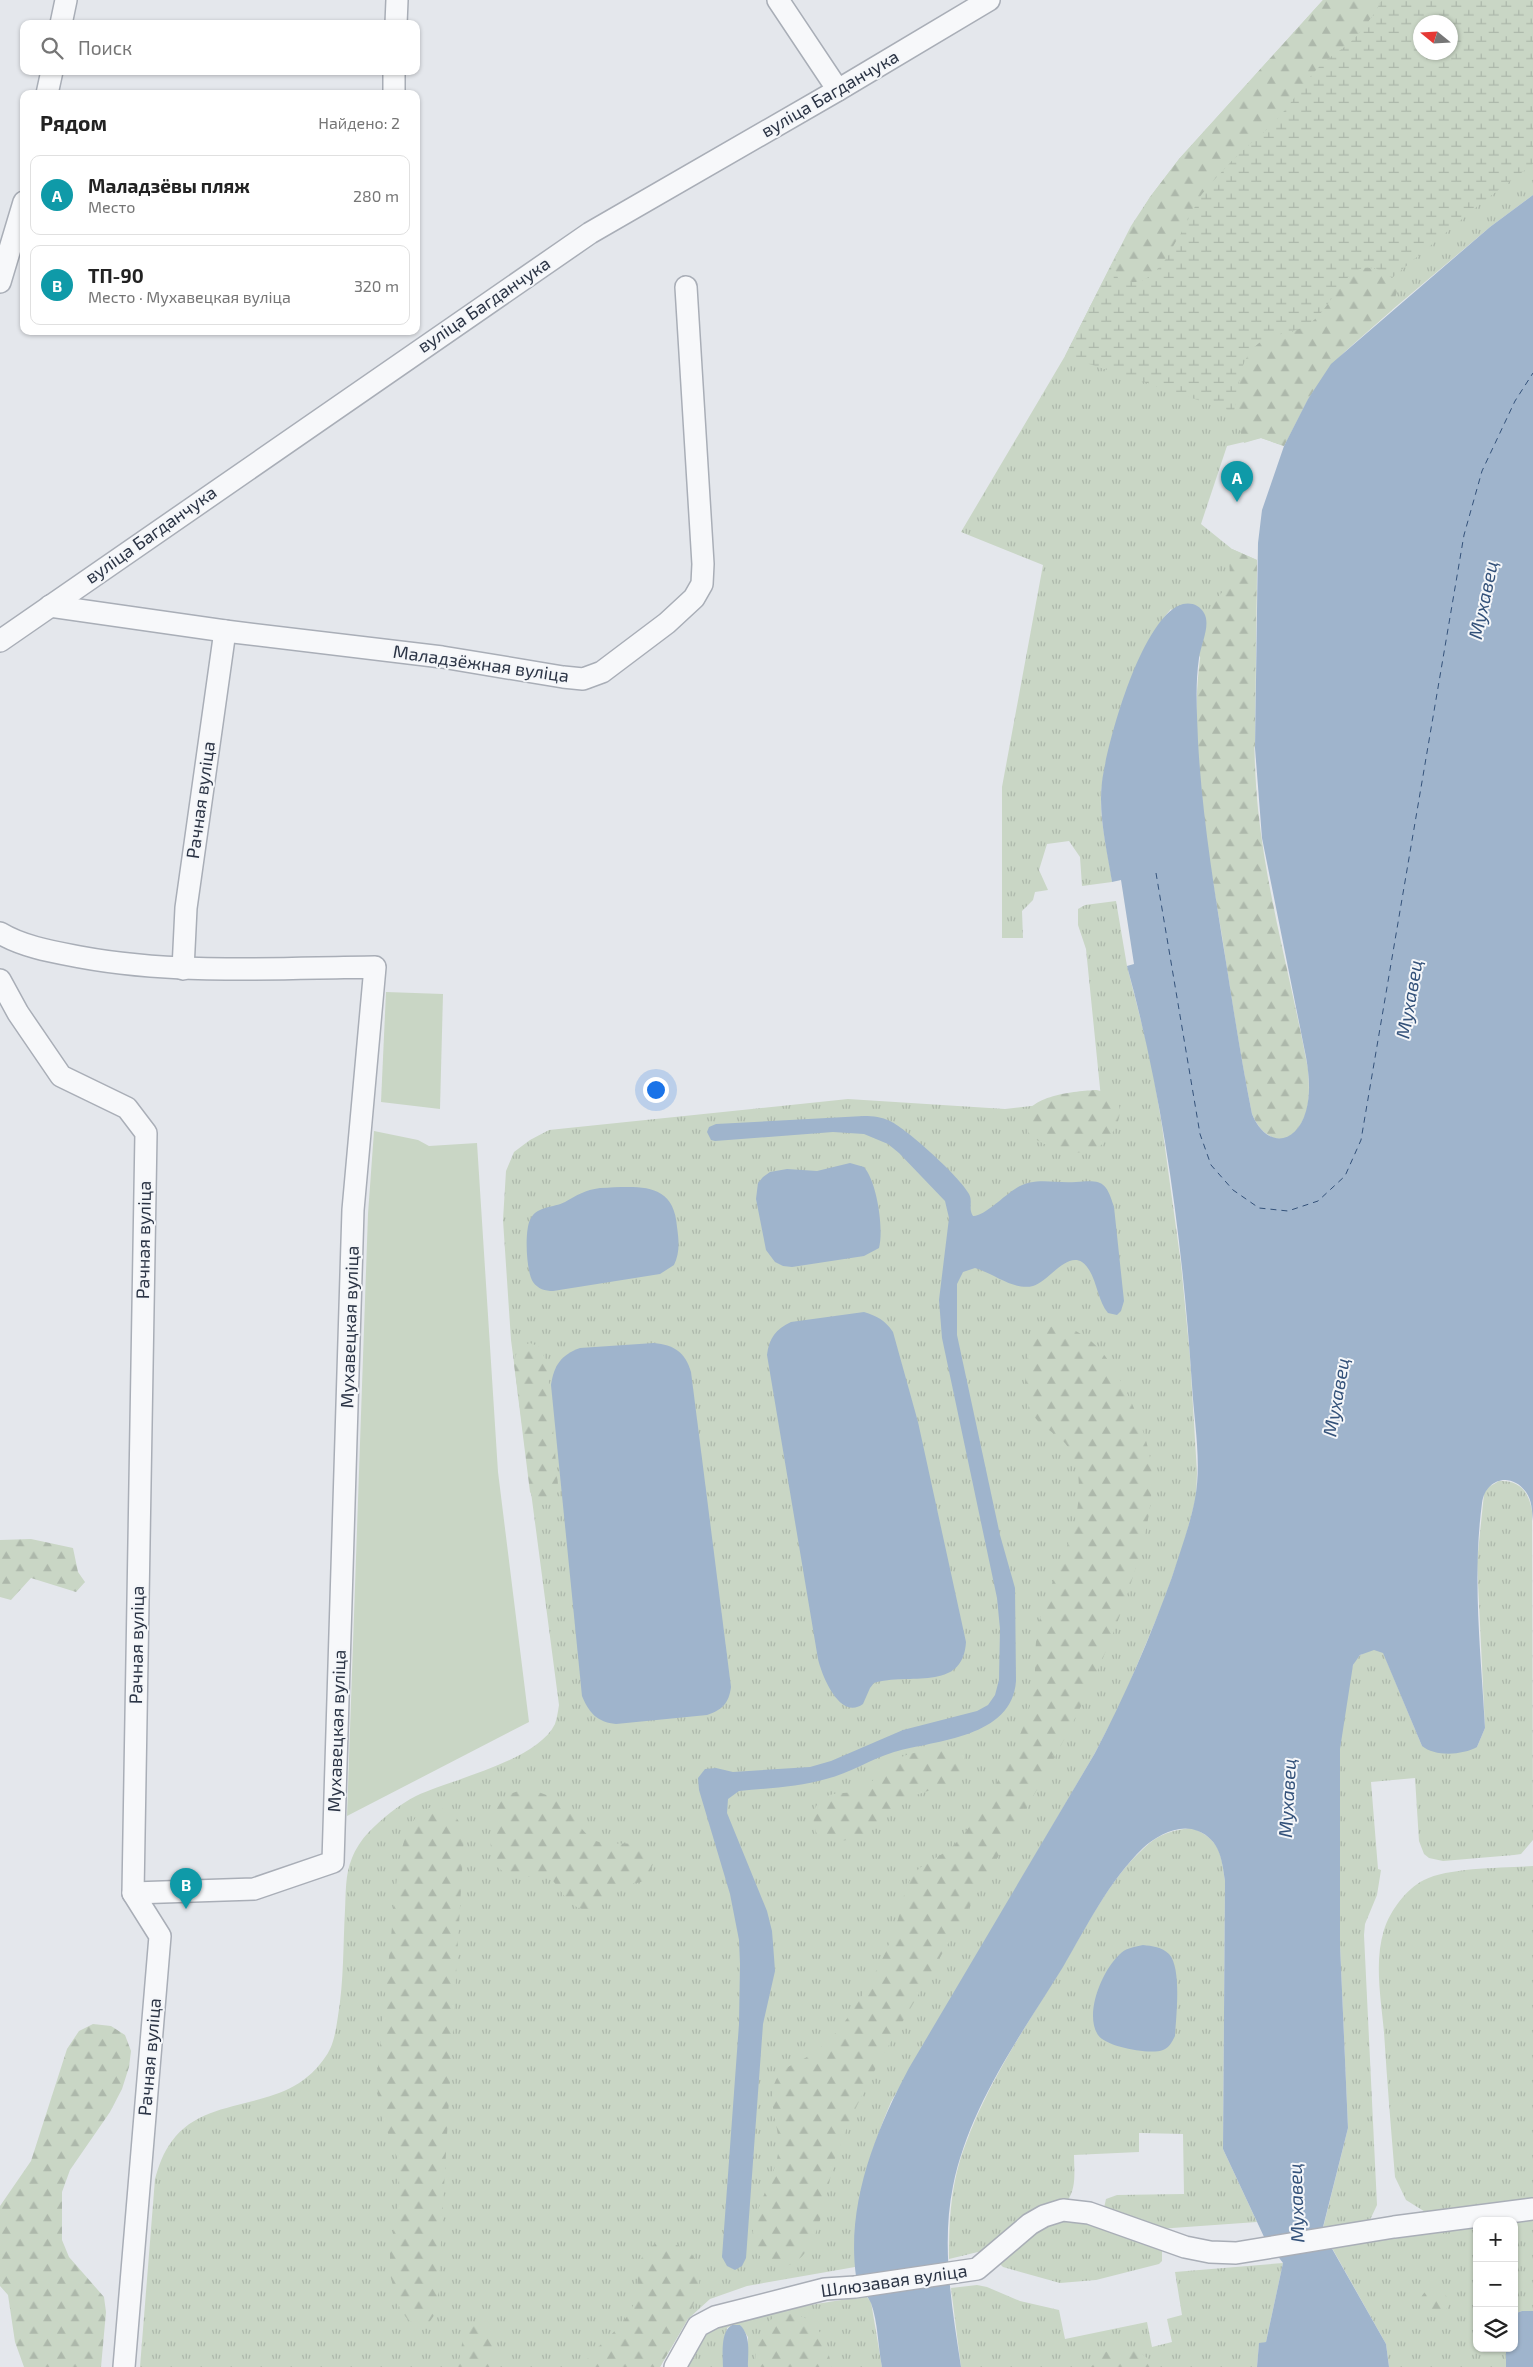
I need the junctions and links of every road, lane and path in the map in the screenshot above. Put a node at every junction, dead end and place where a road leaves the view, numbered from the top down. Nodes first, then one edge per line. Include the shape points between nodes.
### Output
1 (66, 0) edge
2 (397, 0) edge
3 (778, 0) edge
4 (989, 0) edge
5 (62, 20) edge
6 (396, 20) edge
7 (51, 75) edge
8 (394, 75) edge
9 (48, 90) edge
10 (394, 90) edge
11 (838, 90) junction
12 (20, 215) edge
13 (0, 282) edge
14 (686, 287) dead end
15 (50, 606) junction
16 (225, 631) junction
17 (0, 641) edge
18 (0, 933) edge
19 (183, 969) junction
20 (0, 980) edge
21 (133, 1893) junction
22 (1533, 2209) edge
23 (124, 2367) edge
24 (675, 2367) edge

1 - 5 street
2 - 6 street
3 - 11 street
4 - 11 street, вуліца Багданчука
7 - 9 street
8 - 10 street
11 - 15 street, вуліца Багданчука via 590,233
12 - 13 street
14 - 16 street, Маладзёжная вуліца via 702,584 694,598 667,623 602,672 583,679 573,678 442,656
15 - 16 street, Маладзёжная вуліца
15 - 17 street, вуліца Багданчука
16 - 19 street, Рачная вуліца via 186,908
18 - 19 street, Мухавецкая вуліца via 50,952 118,964
19 - 21 street, Мухавецкая вуліца via 375,967 353,1210 332,1862 254,1889
20 - 21 street, Рачная вуліца via 18,1013 61,1076 127,1108 146,1133
21 - 23 street, Рачная вуліца via 160,1936
22 - 24 street, Шлюзавая вуліца via 1236,2252 1210,2252 1185,2247 1089,2213 1063,2210 1030,2224 977,2269 825,2289 715,2317 698,2326

